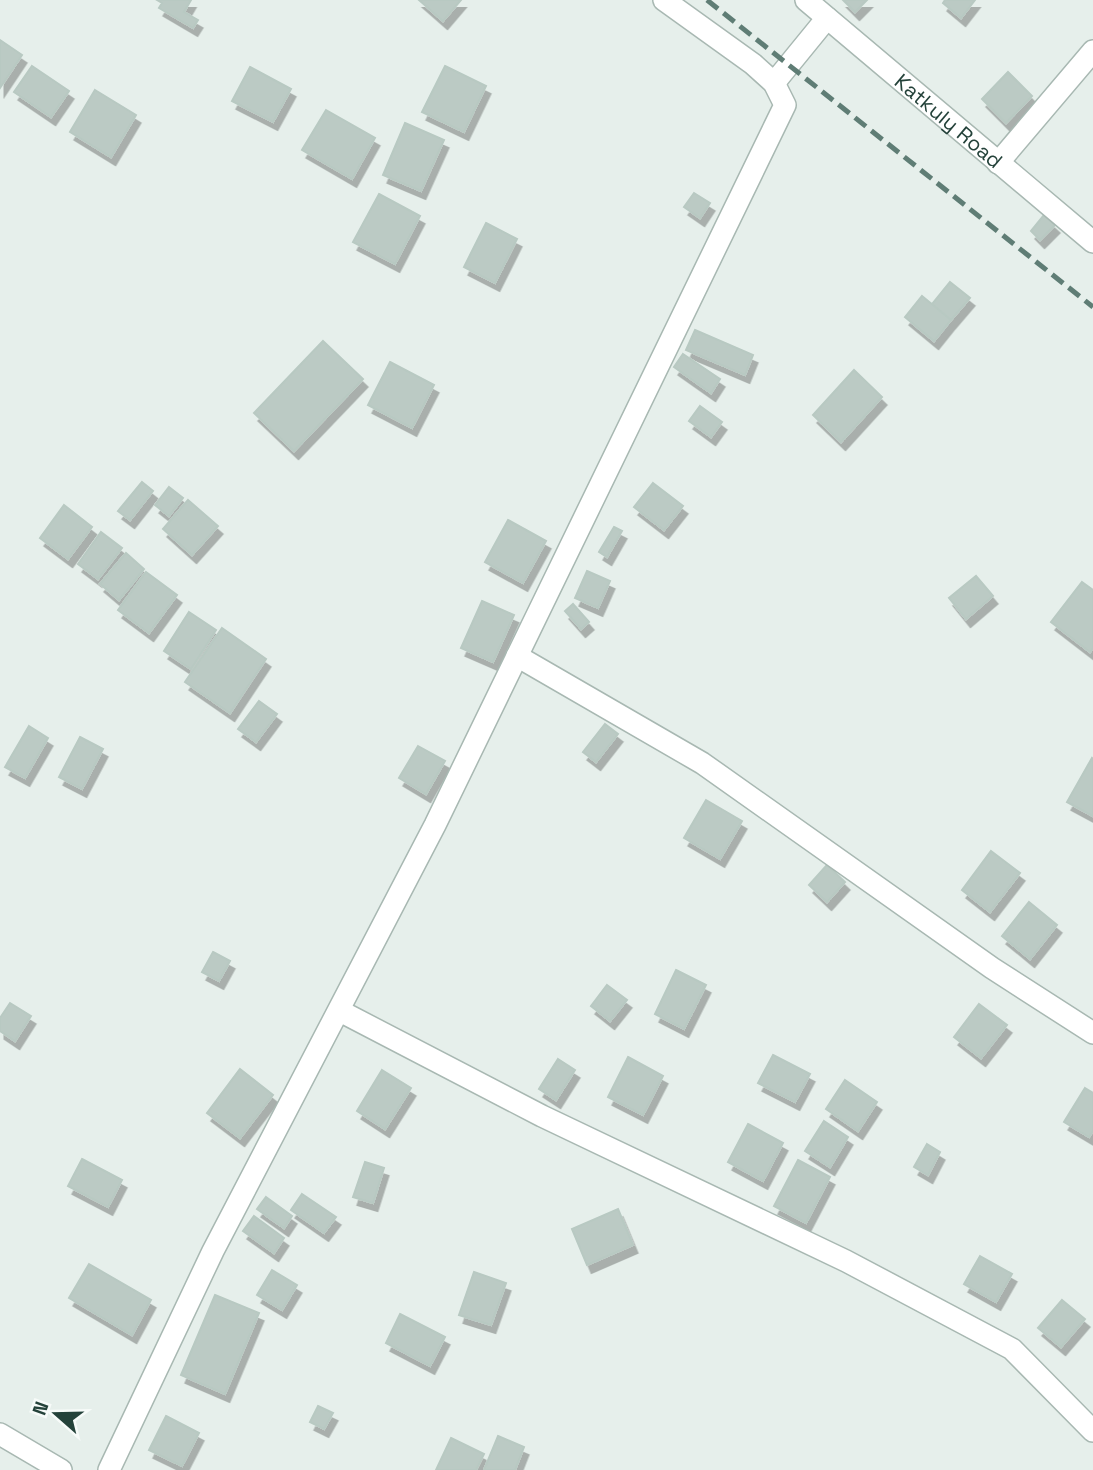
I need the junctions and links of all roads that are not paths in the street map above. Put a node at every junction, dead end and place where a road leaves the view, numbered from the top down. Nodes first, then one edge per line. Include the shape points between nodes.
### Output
1 (664, 0) edge
2 (806, 0) edge
3 (827, 18) junction
4 (1093, 51) edge
5 (774, 83) junction
6 (998, 163) junction
7 (1093, 242) edge
8 (517, 656) junction
9 (340, 1011) junction
10 (1093, 1033) edge
11 (1093, 1431) edge
12 (0, 1434) edge
13 (61, 1470) edge
14 (108, 1470) edge

1 - 5 street
2 - 3 street, Katkuly Road
3 - 5 street
3 - 6 street, Katkuly Road
4 - 6 street
5 - 8 street via 785,105
6 - 7 street, Katkuly Road
8 - 9 street
8 - 10 street via 702,763 992,968
9 - 11 street via 542,1116 846,1261 1012,1349
9 - 14 street via 213,1251
12 - 13 street

